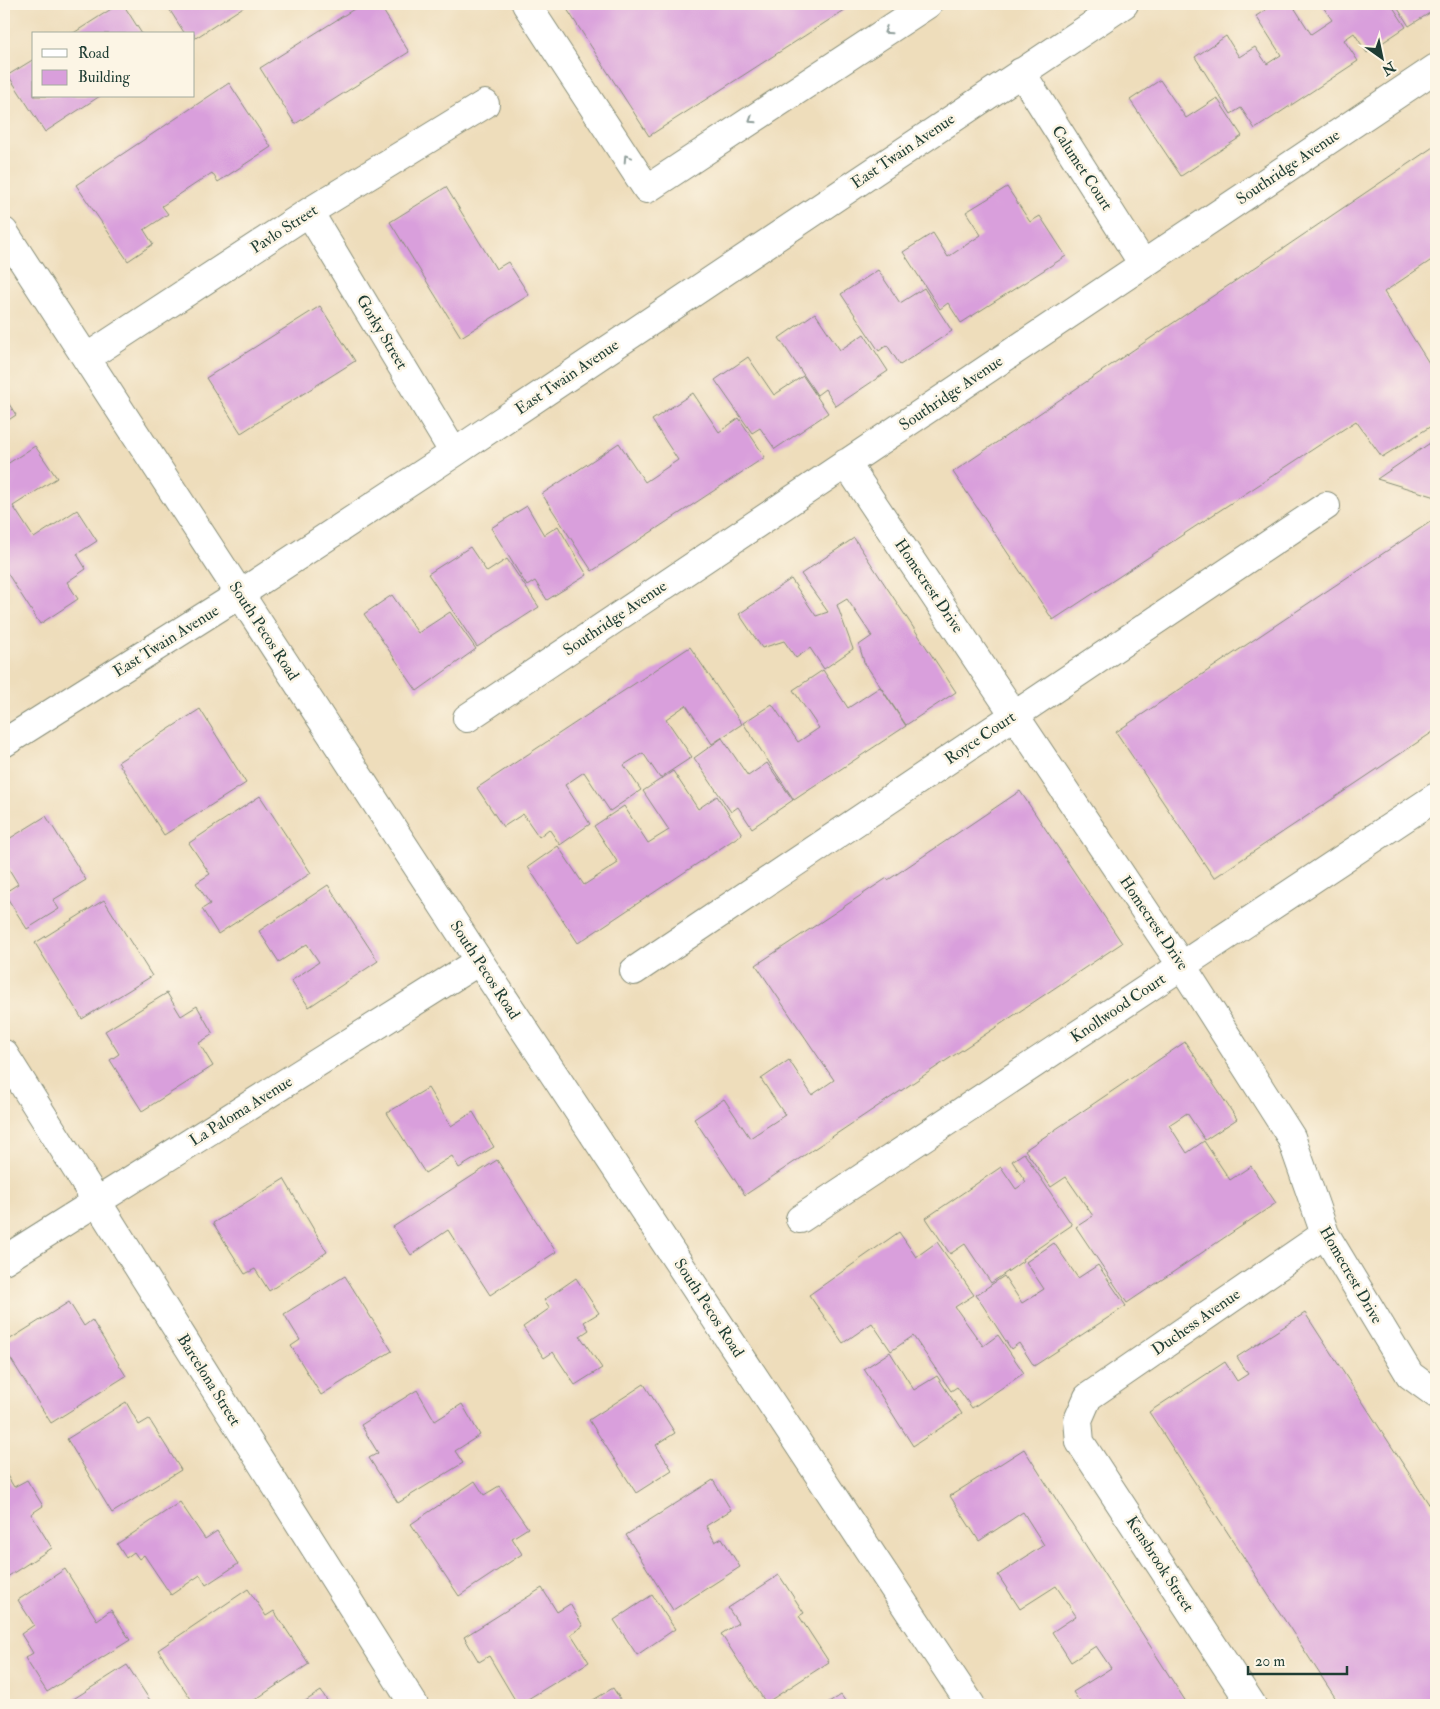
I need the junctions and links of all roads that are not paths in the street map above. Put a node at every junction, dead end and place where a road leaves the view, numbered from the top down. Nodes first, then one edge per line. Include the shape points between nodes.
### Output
1 (526, 4) edge
2 (928, 4) edge
3 (1124, 4) edge
4 (1436, 68) edge
5 (1021, 72) junction
6 (485, 104) dead end
7 (309, 212) junction
8 (4, 232) edge
9 (1143, 264) junction
10 (86, 358) junction
11 (454, 453) junction
12 (846, 463) junction
13 (1326, 506) dead end
14 (240, 594) junction
15 (1015, 715) junction
16 (467, 718) dead end
17 (4, 743) edge
18 (1436, 796) edge
19 (479, 961) junction
20 (1182, 966) junction
21 (634, 971) dead end
22 (4, 1054) edge
23 (96, 1202) junction
24 (800, 1219) dead end
25 (1325, 1234) junction
26 (4, 1260) edge
27 (1436, 1394) edge
28 (1078, 1420) joint
29 (414, 1705) edge
30 (971, 1705) edge
31 (1252, 1705) edge

2 -> 1 street via 647,189
3 - 5 street, East Twain Avenue
4 - 9 street, Southridge Avenue
5 - 9 street, Calumet Court
5 - 11 street, East Twain Avenue
6 - 7 street, Pavlo Street
7 - 10 street, Pavlo Street
7 - 11 street, Gorky Street
8 - 10 street, South Pecos Road
9 - 12 street, Southridge Avenue
10 - 14 street, South Pecos Road
11 - 14 street, East Twain Avenue
12 - 15 street, Homecrest Drive
12 - 16 street, Southridge Avenue
13 - 15 street, Royce Court
14 - 17 street, East Twain Avenue
14 - 19 street, South Pecos Road
15 - 20 street, Homecrest Drive
15 - 21 street, Royce Court
18 - 20 street, Knollwood Court
19 - 23 street, La Paloma Avenue
19 - 30 street, South Pecos Road
20 - 24 street, Knollwood Court
20 - 25 street, Homecrest Drive via 1291,1137
22 - 23 street, Barcelona Street
23 - 26 street, La Paloma Avenue
23 - 29 street, Barcelona Street
25 - 27 street, Homecrest Drive via 1410,1375
25 - 28 street, Duchess Avenue via 1088,1396
28 - 31 street, Kensbrook Street via 1080,1442

